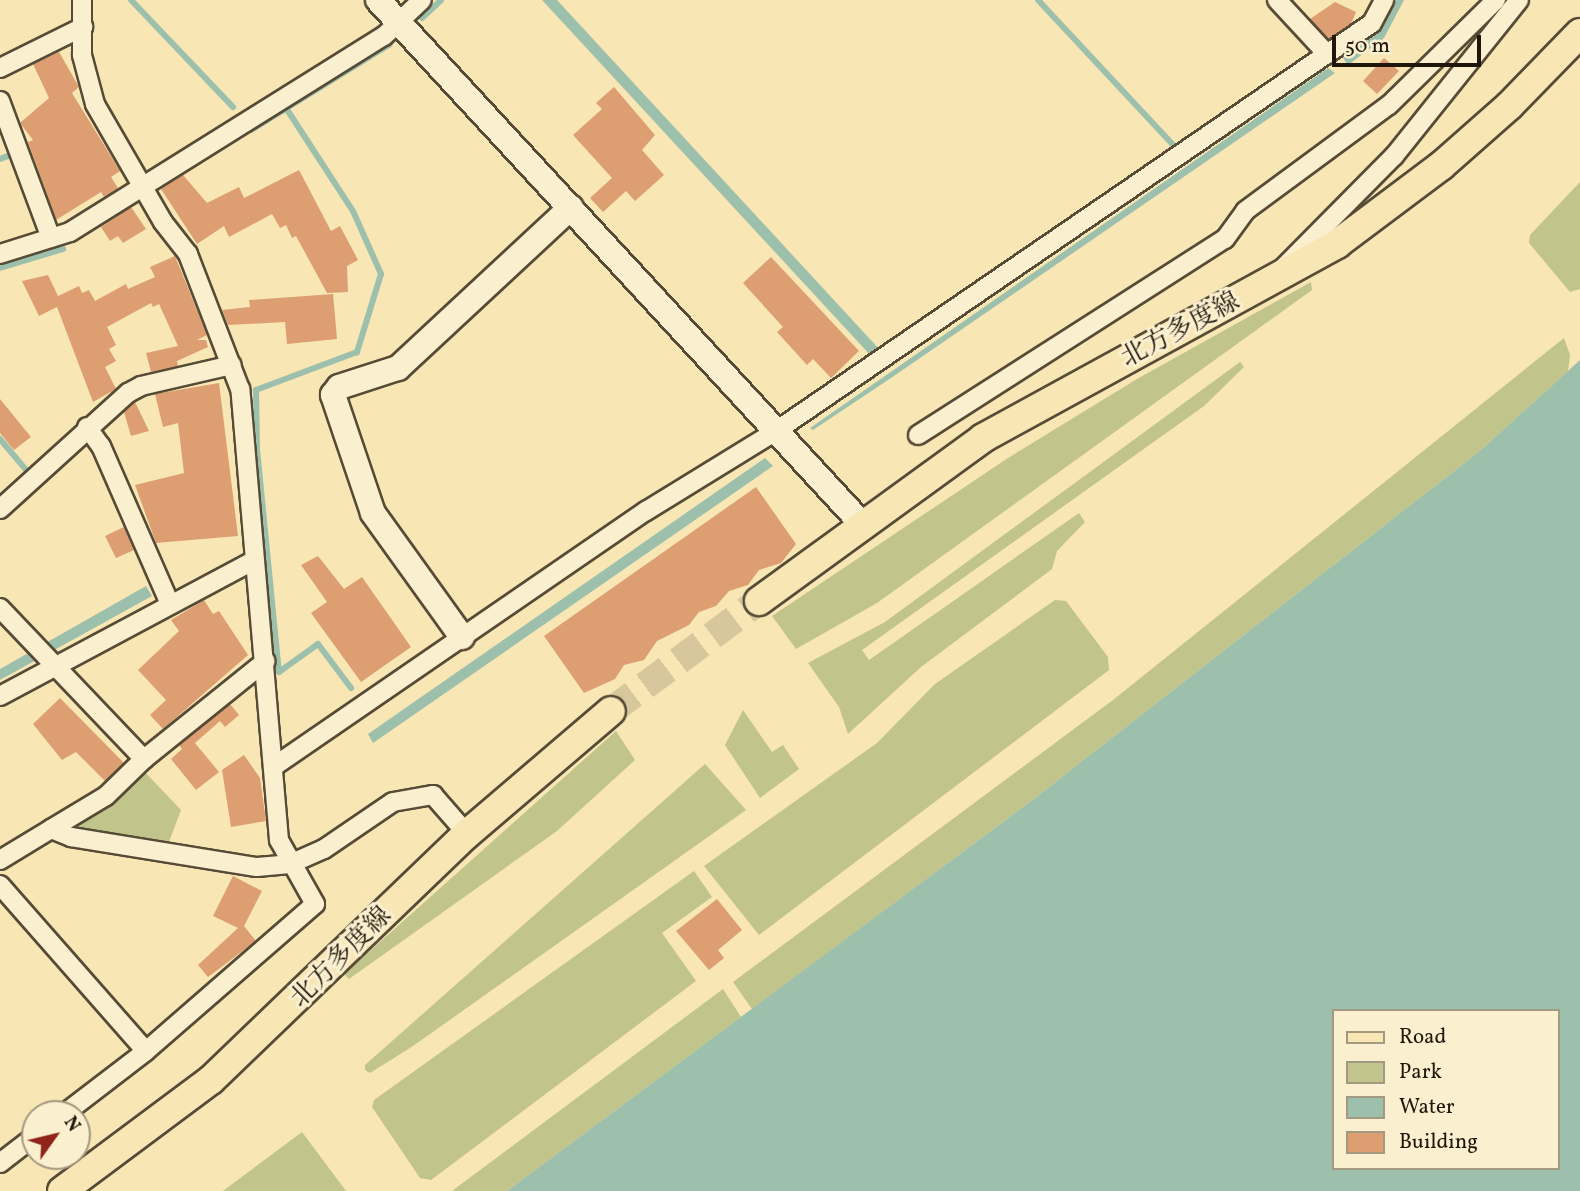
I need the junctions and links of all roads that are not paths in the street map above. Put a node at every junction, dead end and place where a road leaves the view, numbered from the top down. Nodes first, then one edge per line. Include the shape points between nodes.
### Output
1 (82, 0) edge
2 (378, 0) edge
3 (422, 0) edge
4 (1277, 0) edge
5 (1384, 0) edge
6 (1496, 0) edge
7 (1519, 0) edge
8 (398, 22) junction
9 (83, 27) junction
10 (1580, 33) edge
11 (1326, 54) junction
12 (0, 68) edge
13 (0, 101) edge
14 (142, 187) junction
15 (571, 206) junction
16 (51, 238) junction
17 (0, 254) edge
18 (1273, 282) junction
19 (232, 365) junction
20 (87, 427) junction
21 (776, 431) junction
22 (918, 435) dead end
23 (0, 509) edge
24 (862, 524) junction
25 (253, 561) junction
26 (759, 601) tunnel mouth
27 (169, 602) junction
28 (0, 608) edge
29 (462, 637) junction
30 (266, 661) junction
31 (50, 664) junction
32 (0, 696) edge
33 (611, 711) tunnel mouth
34 (144, 759) junction
35 (276, 765) junction
36 (51, 829) junction
37 (467, 834) junction
38 (0, 860) edge
39 (290, 864) junction
40 (0, 885) edge
41 (146, 1051) junction
42 (82, 1100) edge
43 (21, 1147) edge
44 (0, 1163) edge
45 (62, 1191) edge

1 - 9 street
2 - 8 street
3 - 8 street
4 - 11 street
5 - 11 street via 1371,23
6 - 22 street via 1388,105 1245,211 1225,239
7 - 18 street via 1394,156 1299,247
8 - 14 street
8 - 15 street
9 - 12 street
9 - 14 street via 82,55 95,104
10 - 18 main road, 北方多度線 via 1509,106 1441,166 1337,244
11 - 21 street
13 - 16 street
14 - 16 street via 71,232
14 - 19 street via 188,254
15 - 21 street
15 - 29 street via 398,368 339,387 333,395 373,513
16 - 17 street
18 - 24 main road, 北方多度線 via 983,438
19 - 20 street via 141,386
19 - 25 street via 240,389
20 - 23 street
20 - 27 street via 100,446
21 - 24 street
21 - 29 street via 646,511
24 - 26 main road, 北方多度線
25 - 27 street
25 - 30 street
27 - 31 street
28 - 31 street
29 - 35 street
30 - 34 street
30 - 35 street
31 - 32 street
31 - 34 street
33 - 37 main road, 北方多度線
34 - 36 street via 107,796
35 - 39 street via 279,840
36 - 38 street
36 - 39 street via 71,837 257,867
37 - 39 street via 433,794 393,802 324,849
37 - 45 main road, 北方多度線 via 211,1080
39 - 41 street via 315,904
40 - 41 street
41 - 42 street
43 - 44 street

